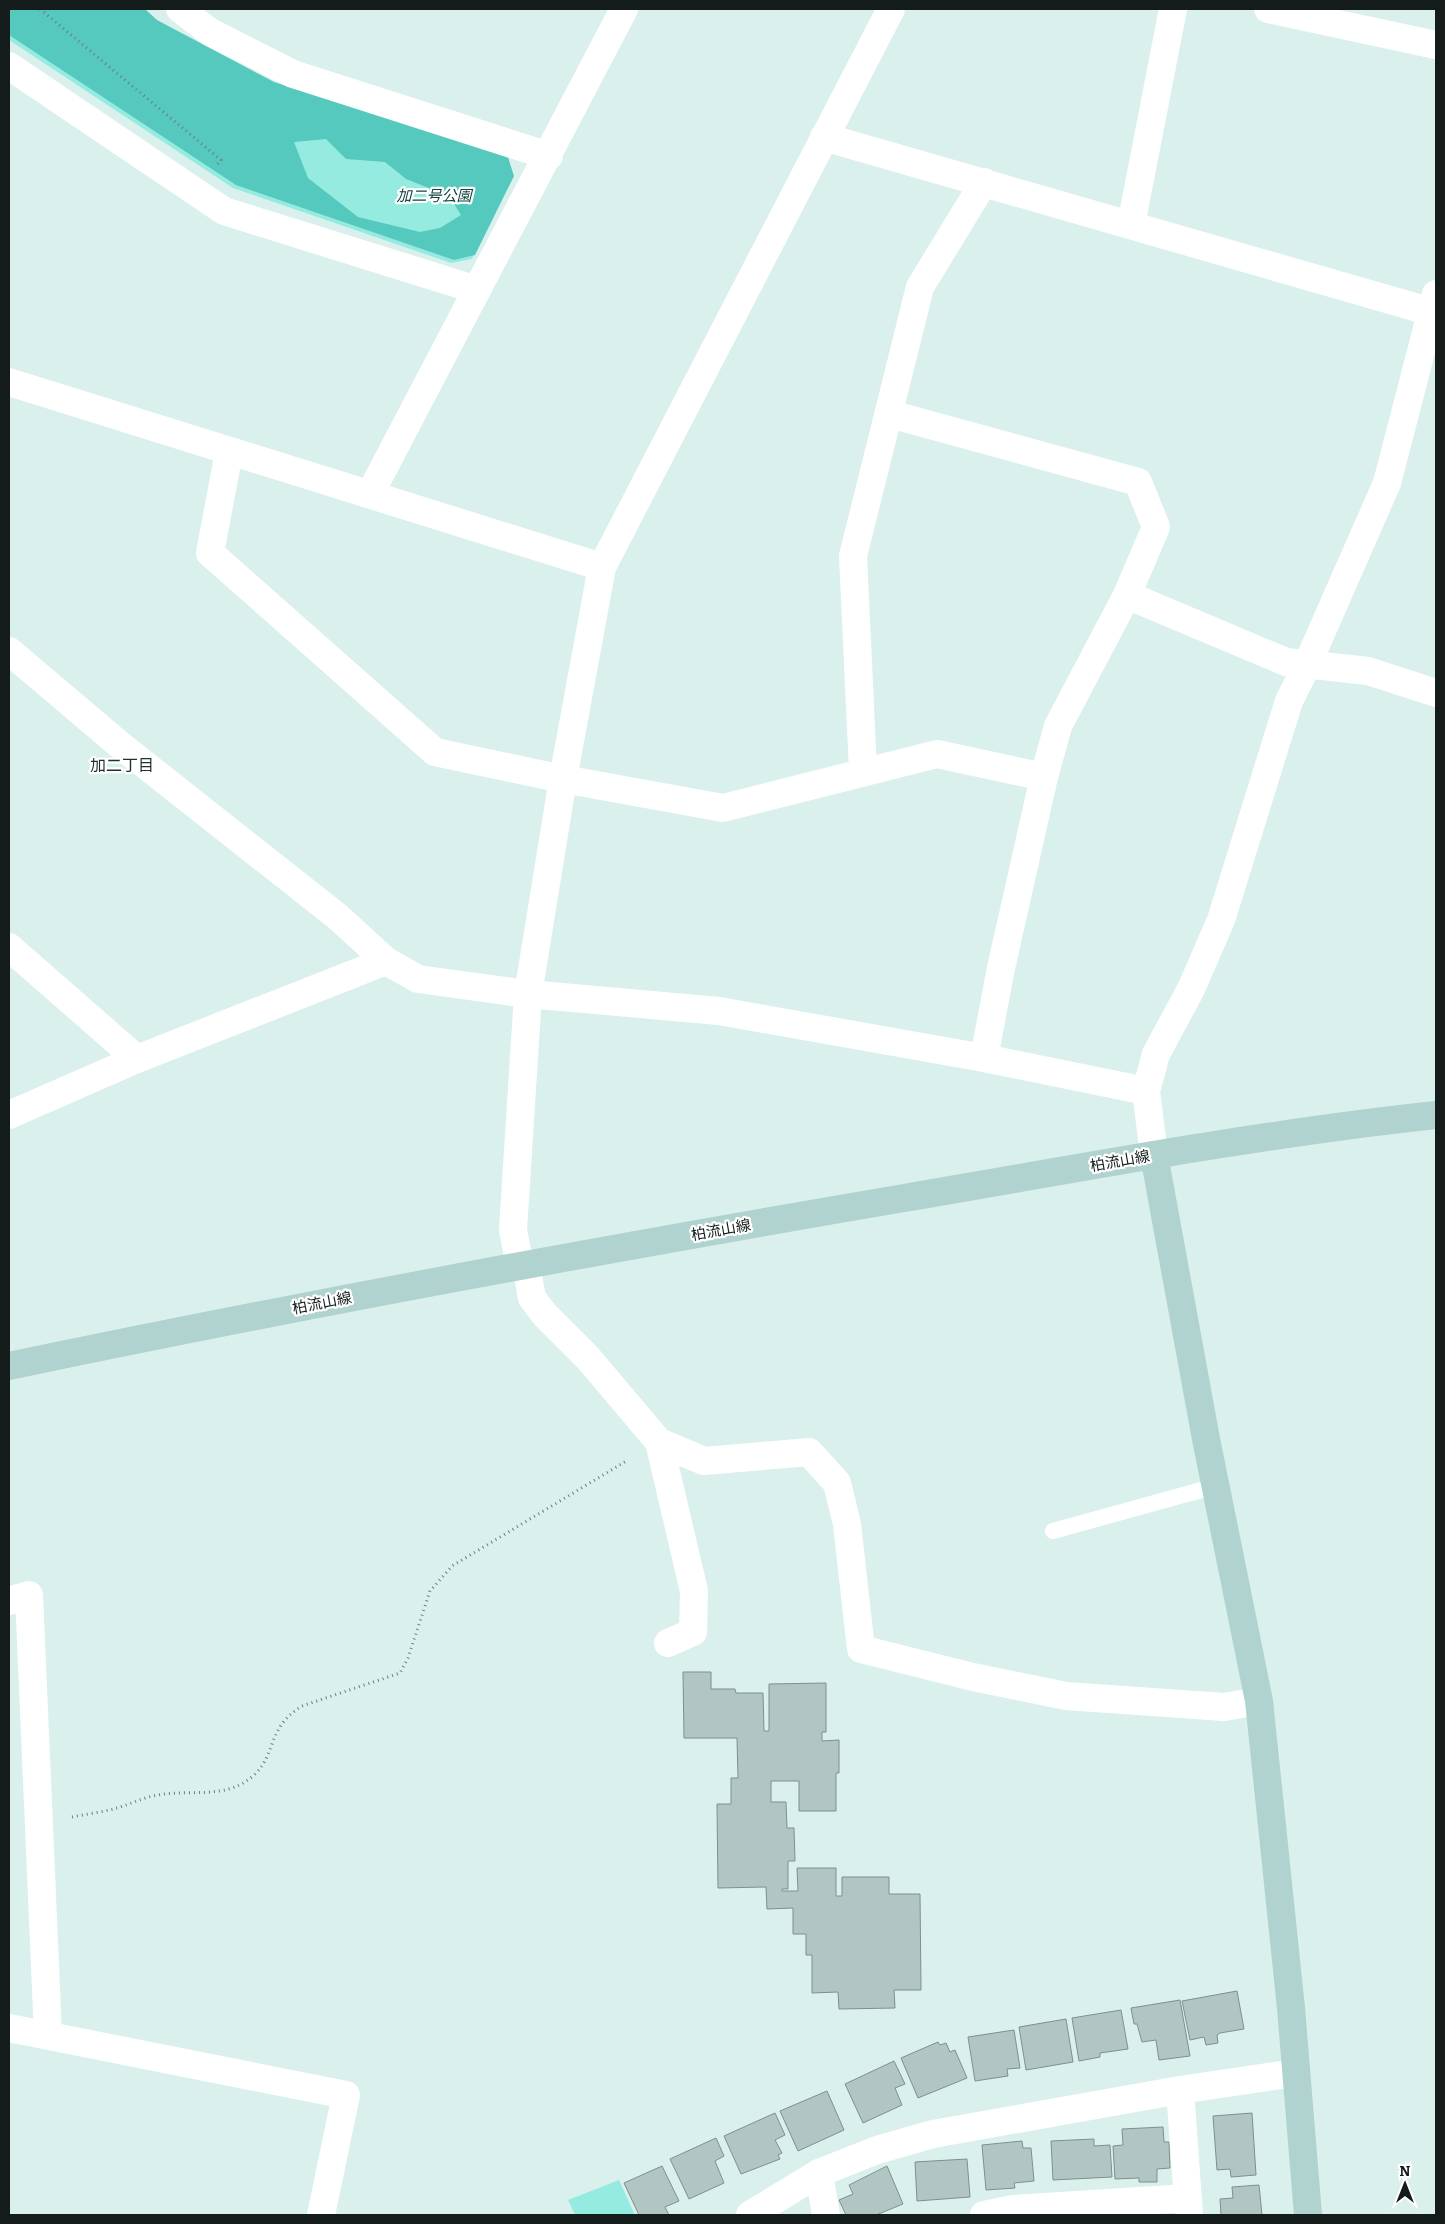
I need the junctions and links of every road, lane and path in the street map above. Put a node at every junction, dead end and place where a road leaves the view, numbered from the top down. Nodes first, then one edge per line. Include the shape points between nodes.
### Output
1 (40, 9) edge
2 (180, 9) edge
3 (624, 9) edge
4 (891, 9) edge
5 (1173, 9) edge
6 (1268, 9) edge
7 (1436, 45) edge
8 (9, 66) edge
9 (824, 137) junction
10 (548, 156) junction
11 (984, 182) junction
12 (197, 193) junction
13 (1131, 224) junction
14 (477, 290) junction
15 (1434, 303) edge
16 (9, 382) edge
17 (890, 414) junction
18 (229, 452) junction
19 (370, 494) junction
20 (602, 567) junction
21 (1127, 595) junction
22 (9, 651) edge
23 (1308, 665) junction
24 (1436, 693) edge
25 (863, 771) junction
26 (1044, 777) junction
27 (563, 780) junction
28 (9, 947) edge
29 (386, 961) junction
30 (528, 994) junction
31 (984, 1058) junction
32 (138, 1059) junction
33 (1146, 1091) junction
34 (9, 1115) edge
35 (1436, 1115) edge
36 (1154, 1155) junction
37 (523, 1266) junction
38 (9, 1366) edge
39 (659, 1442) junction
40 (1216, 1486) junction
41 (1054, 1531) dead end
42 (9, 1601) edge
43 (668, 1643) dead end
44 (1259, 1701) junction
45 (40, 1823) junction
46 (9, 2028) edge
47 (48, 2036) junction
48 (1295, 2073) junction
49 (1180, 2090) junction
50 (819, 2173) junction
51 (1188, 2206) edge
52 (321, 2215) edge
53 (750, 2215) edge
54 (826, 2215) edge
55 (984, 2215) edge
56 (1308, 2215) edge

1 - 12 path via 221,160
2 - 10 street via 210,32 293,74
3 - 10 street
4 - 9 street
5 - 13 street
6 - 7 street
8 - 12 street
9 - 11 street
9 - 20 street
10 - 14 street
11 - 13 street
11 - 17 street via 920,287
12 - 14 street via 224,211
13 - 15 street
14 - 19 street
15 - 23 street via 1387,483
16 - 18 street
17 - 21 street via 1138,482 1156,527
17 - 25 street via 853,556
18 - 19 street
18 - 27 street via 210,553 435,752
19 - 20 street
20 - 27 street
21 - 23 street via 1286,662
21 - 26 street via 1058,726
22 - 29 street via 120,745 338,917
23 - 24 street via 1368,671
23 - 33 street via 1289,701 1221,920 1156,1054
25 - 26 street via 936,754
25 - 27 street via 723,808
26 - 31 street
27 - 30 street
28 - 32 street
29 - 30 street via 418,979
29 - 32 street
30 - 31 street via 719,1011
30 - 37 street via 513,1230
31 - 33 street
32 - 34 street
33 - 36 street
35 - 36 main road, 柏流山線 via 1338,1125
36 - 37 main road, 柏流山線
36 - 40 main road
37 - 38 main road, 柏流山線 via 207,1324
37 - 39 street via 532,1298
39 - 43 street via 694,1592 693,1632
39 - 44 street via 704,1461 808,1452 837,1483 847,1524 861,1649 1066,1696 1224,1707
39 - 45 path via 452,1566 430,1591 400,1673 302,1706 289,1714 280,1724 255,1775 244,1783 232,1790 157,1795 116,1808
40 - 41 lane
40 - 44 main road
42 - 45 street via 28,1595
44 - 48 main road
45 - 47 street
46 - 47 street
47 - 52 street via 346,2095
48 - 49 street
48 - 56 main road
49 - 50 street via 932,2134 877,2150
49 - 51 street
50 - 53 street
50 - 54 street
51 - 55 street via 1013,2209

